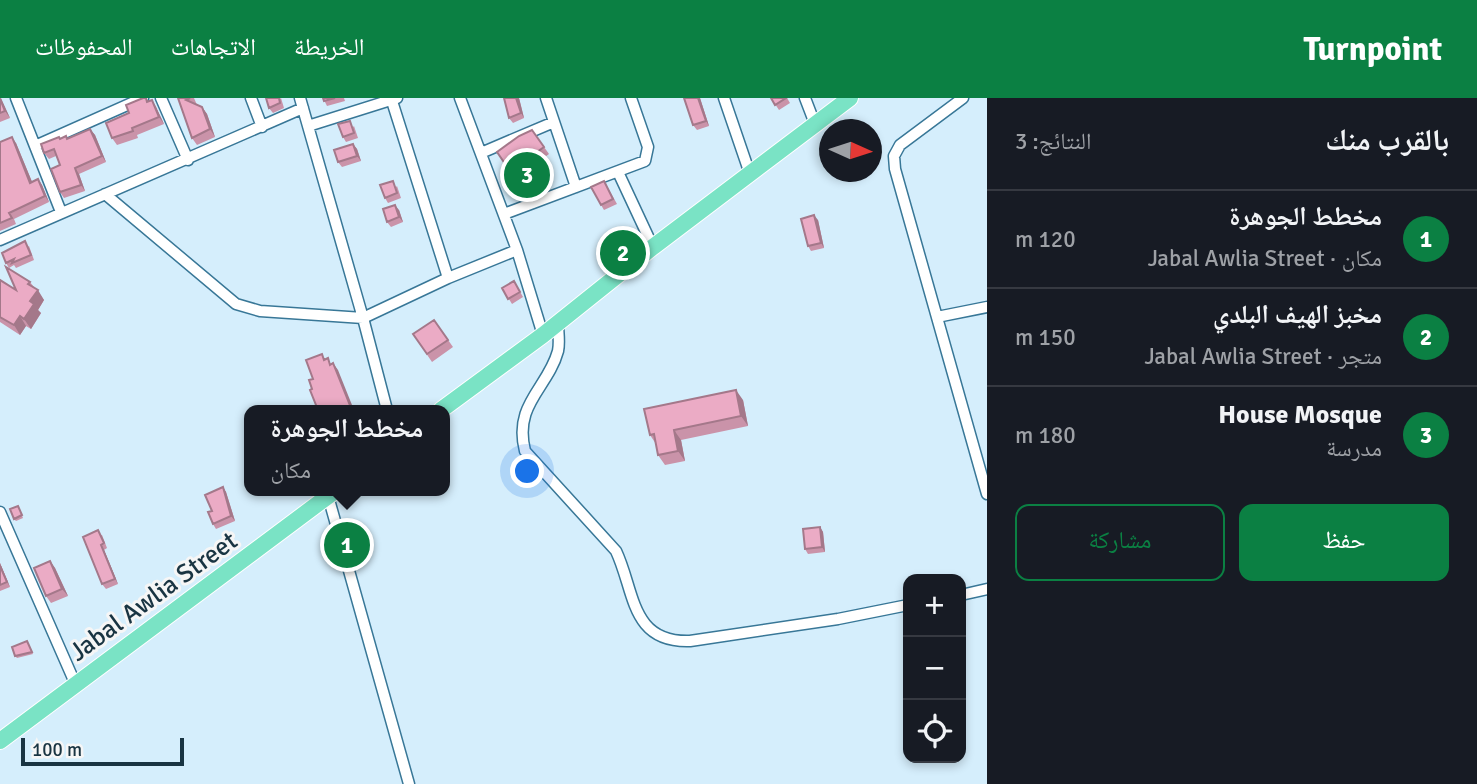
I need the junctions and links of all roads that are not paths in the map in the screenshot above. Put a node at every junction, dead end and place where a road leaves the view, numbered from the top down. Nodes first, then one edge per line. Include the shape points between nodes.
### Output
1 (16, 98) edge
2 (143, 98) edge
3 (161, 98) edge
4 (251, 98) edge
5 (460, 98) edge
6 (546, 98) edge
7 (631, 98) edge
8 (724, 98) edge
9 (805, 98) edge
10 (850, 98) edge
11 (963, 98) edge
12 (393, 99) edge
13 (302, 103) edge
14 (554, 122) junction
15 (815, 124) junction
16 (262, 127) junction
17 (308, 127) junction
18 (35, 146) junction
19 (481, 153) junction
20 (188, 160) junction
21 (618, 172) junction
22 (750, 174) junction
23 (576, 187) junction
24 (105, 194) junction
25 (61, 212) junction
26 (505, 214) junction
27 (0, 240) edge
28 (653, 247) junction
29 (517, 250) junction
30 (448, 278) junction
31 (987, 307) edge
32 (937, 317) junction
33 (363, 318) junction
34 (558, 324) junction
35 (543, 335) junction
36 (386, 405) edge
37 (448, 405) edge
38 (987, 494) edge
39 (328, 496) edge
40 (333, 496) edge
41 (0, 512) edge
42 (4, 533) edge
43 (987, 589) edge
44 (966, 594) edge
45 (903, 606) edge
46 (75, 683) junction
47 (0, 740) edge
48 (409, 784) edge

1 - 18 street
2 - 18 street
3 - 20 street
4 - 16 street
5 - 19 street
6 - 14 street
7 - 21 street via 648,155 645,161
8 - 22 street
9 - 15 street
10 - 15 highway
11 - 32 street via 900,145 894,156
12 - 17 street
12 - 30 street
13 - 16 street
13 - 17 street
14 - 19 street
14 - 23 street
15 - 22 highway
16 - 20 street
17 - 33 street
18 - 25 street
19 - 26 street
20 - 24 street
21 - 23 street
21 - 28 street
22 - 28 highway
23 - 26 street
24 - 25 street
24 - 33 street via 236,304 260,311
25 - 27 street
26 - 29 street
28 - 34 highway
29 - 30 street
29 - 35 street
30 - 33 street
31 - 32 street
32 - 38 street
33 - 36 street
34 - 35 highway
34 - 45 street via 559,348 535,391 523,425 525,451 617,551 632,603 652,631 668,639 690,641
35 - 37 highway
39 - 46 highway, Jabal Awlia Street
40 - 48 street
41 - 42 street
42 - 46 street
43 - 44 street
46 - 47 highway, Jabal Awlia Street

